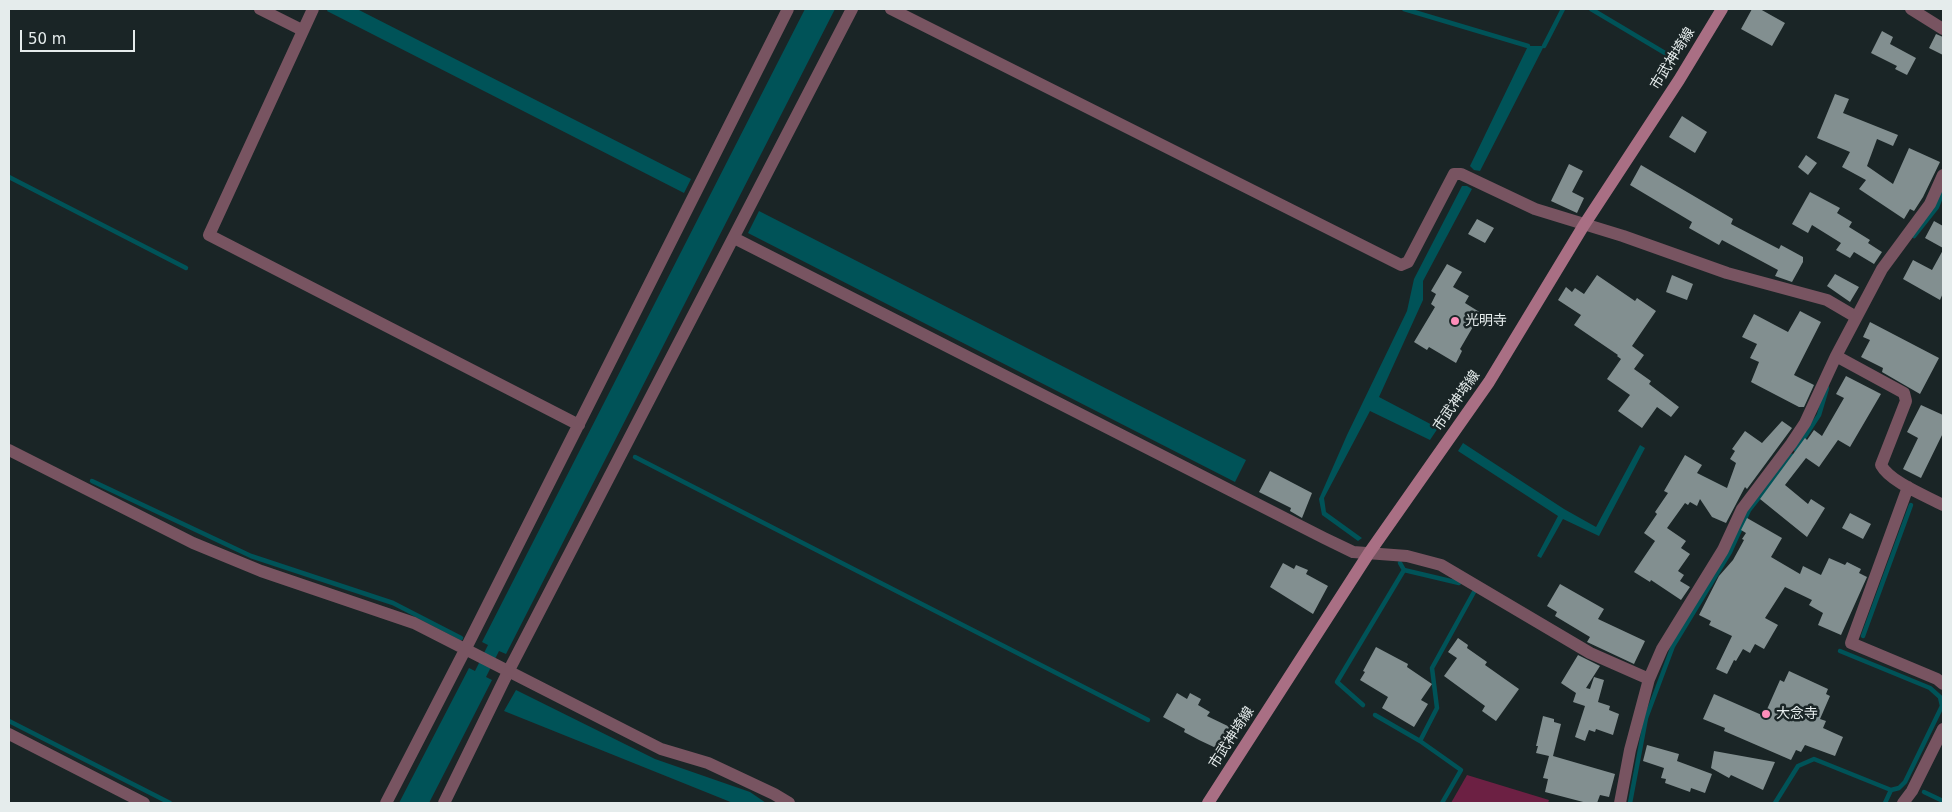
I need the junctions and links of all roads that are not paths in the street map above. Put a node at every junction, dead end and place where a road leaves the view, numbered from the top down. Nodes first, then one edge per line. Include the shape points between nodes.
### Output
1 (260, 9) edge
2 (313, 9) edge
3 (788, 9) edge
4 (852, 9) edge
5 (891, 9) edge
6 (1722, 9) edge
7 (1911, 9) edge
8 (1943, 29) edge
9 (302, 30) junction
10 (1943, 175) edge
11 (1584, 225) junction
12 (734, 238) junction
13 (1856, 317) junction
14 (1842, 359) junction
15 (579, 425) junction
16 (9, 450) edge
17 (1908, 487) junction
18 (1943, 505) edge
19 (1369, 554) junction
20 (465, 650) junction
21 (508, 672) junction
22 (1649, 679) junction
23 (1943, 684) edge
24 (1943, 729) edge
25 (9, 734) edge
26 (144, 803) edge
27 (386, 803) edge
28 (444, 803) edge
29 (788, 803) edge
30 (1208, 803) edge
31 (1620, 803) edge
32 (1903, 803) edge

1 - 9 street
2 - 9 street
3 - 15 street
4 - 12 street
5 - 11 street via 1401,265 1408,262 1454,174 1461,174 1535,209
6 - 11 main road, 市武神埼線
7 - 8 street
9 - 15 street via 209,235
10 - 13 street via 1930,204 1882,269
11 - 13 street via 1727,273 1827,300
11 - 19 main road, 市武神埼線 via 1489,382
12 - 19 street via 1324,538 1354,552
12 - 21 street
13 - 14 street
14 - 17 street via 1904,393 1906,402 1881,465 1885,472
14 - 22 street via 1792,444 1742,509 1723,550 1662,649
15 - 20 street
16 - 20 street via 193,542 262,571 414,624
17 - 18 street
17 - 23 street via 1850,643
19 - 22 street via 1407,556 1441,565 1590,652
19 - 30 main road, 市武神埼線
20 - 21 street
20 - 27 street
21 - 28 street
21 - 29 street via 661,749 708,763
22 - 31 street
24 - 32 street
25 - 26 street

